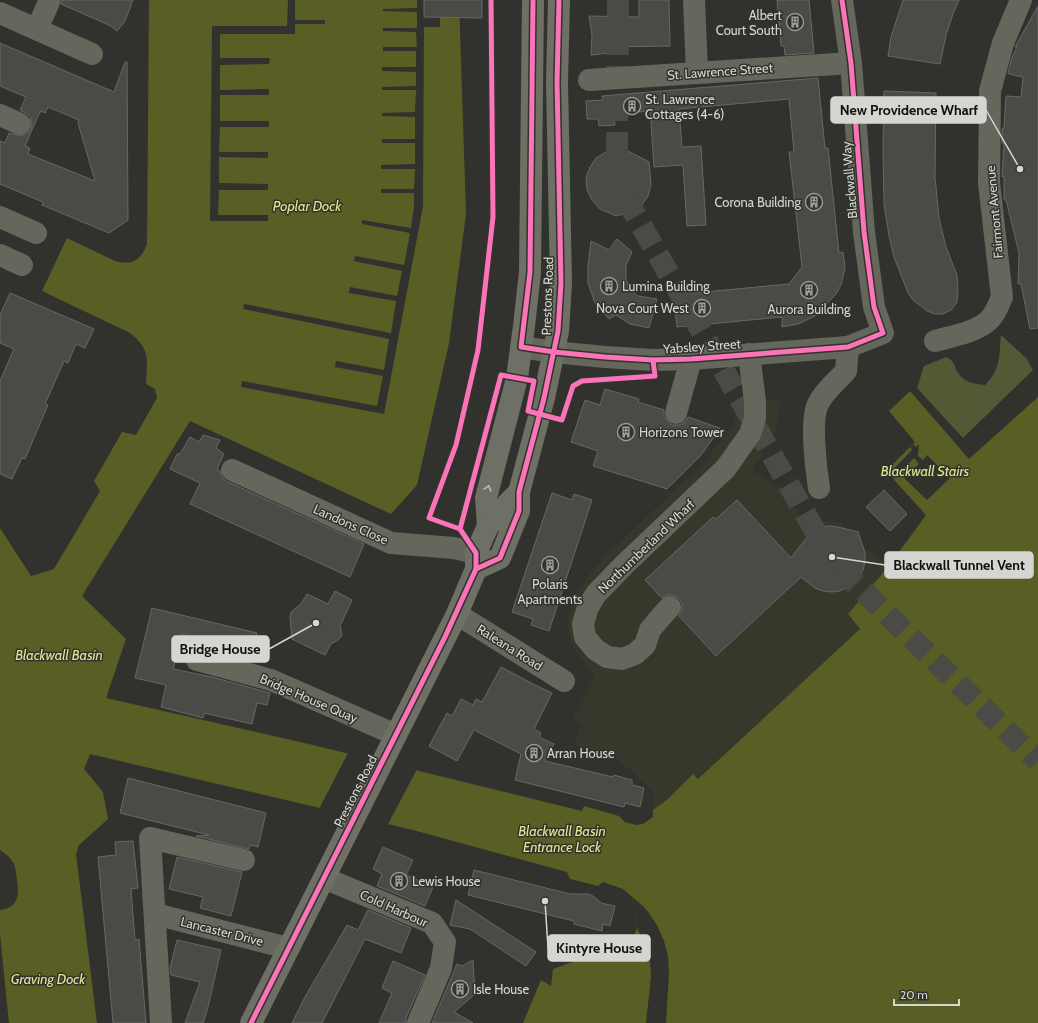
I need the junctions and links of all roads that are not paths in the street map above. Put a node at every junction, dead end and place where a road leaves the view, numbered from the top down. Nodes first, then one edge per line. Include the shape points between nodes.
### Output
1 (533, 0) edge
2 (559, 0) edge
3 (694, 0) edge
4 (842, 0) edge
5 (1021, 0) edge
6 (49, 2) dead end
7 (0, 13) edge
8 (37, 29) junction
9 (92, 54) dead end
10 (851, 63) junction
11 (697, 72) junction
12 (589, 80) dead end
13 (0, 115) edge
14 (20, 124) dead end
15 (0, 217) edge
16 (36, 233) dead end
17 (0, 255) edge
18 (22, 265) dead end
19 (883, 333) joint
20 (935, 341) dead end
21 (521, 347) junction
22 (848, 347) junction
23 (554, 352) junction
24 (749, 354) junction
25 (691, 359) junction
26 (676, 413) dead end
27 (232, 470) dead end
28 (819, 488) dead end
29 (518, 492) junction
30 (488, 526) junction
31 (476, 561) junction
32 (670, 607) dead end
33 (457, 614) junction
34 (197, 660) dead end
35 (564, 681) dead end
36 (396, 735) junction
37 (244, 860) dead end
38 (324, 878) junction
39 (155, 914) junction
40 (288, 948) junction
41 (161, 1023) edge
42 (251, 1023) edge
43 (418, 1023) edge

1 - 21 main road, Prestons Road via 530,272
2 - 23 main road, Prestons Road via 557,82 561,283
3 - 11 street
4 - 10 street, Blackwall Way
5 - 20 street, Fairmont Avenue via 1002,43 990,91 989,183 1002,297 997,310 988,321 972,330
6 - 8 street
7 - 8 street
8 - 9 street
10 - 11 street, St. Lawrence Street
10 - 19 street, Blackwall Way via 864,232 874,306
11 - 12 street, St. Lawrence Street
13 - 14 street
15 - 16 street
17 - 18 street
19 - 22 street, Yabsley Street
21 - 23 street, Yabsley Street
30 -> 21 main road, Prestons Road via 486,498 517,378
22 - 24 street, Yabsley Street
22 - 28 street via 846,371 823,396 815,412
23 - 25 street, Yabsley Street via 653,360
23 - 29 main road, Prestons Road
24 - 25 street, Yabsley Street
24 - 32 street, Northumberland Wharf via 755,401 755,418 750,434 726,468 596,594 588,607 583,624 585,637 595,649 607,657 628,657 644,645 650,630
25 - 26 street
27 - 31 street, Landons Close via 391,543 454,548
29 - 30 main road, Prestons Road via 504,511
29 - 31 main road, Prestons Road via 519,512 500,558
30 - 31 main road, Prestons Road
31 - 33 main road, Prestons Road
33 - 35 street, Raleana Road
33 - 36 main road, Prestons Road
34 - 36 street, Bridge House Quay via 271,680
36 - 38 main road, Prestons Road
37 - 39 street via 150,838
38 - 40 main road, Prestons Road
38 - 43 street, Cold Harbour via 432,923 445,942 441,968
39 - 40 street, Lancaster Drive
39 - 41 street
40 - 42 main road, Prestons Road

